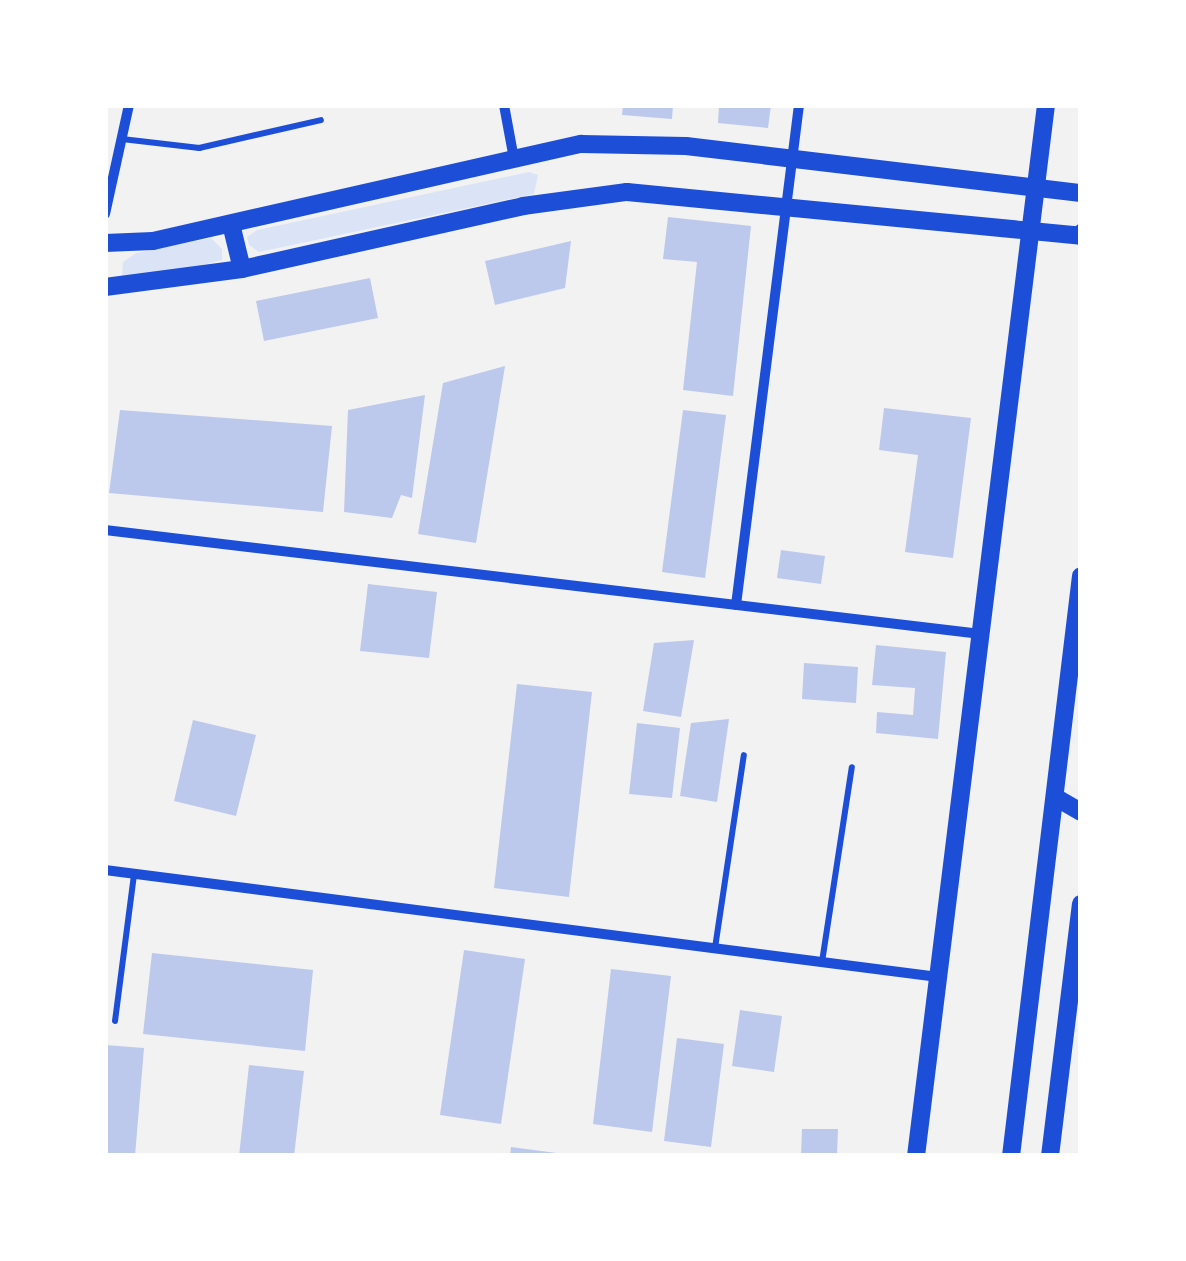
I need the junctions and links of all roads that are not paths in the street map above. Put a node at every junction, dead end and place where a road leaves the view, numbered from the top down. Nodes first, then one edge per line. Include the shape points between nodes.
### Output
1 (129, 105) edge
2 (504, 105) edge
3 (799, 105) edge
4 (1046, 105) edge
5 (321, 120) dead end
6 (122, 139) junction
7 (792, 158) junction
8 (514, 159) junction
9 (1035, 187) junction
10 (1081, 193) edge
11 (786, 204) junction
12 (105, 214) edge
13 (231, 224) junction
14 (1030, 232) junction
15 (1081, 235) edge
16 (105, 243) edge
17 (242, 269) junction
18 (105, 287) edge
19 (105, 530) edge
20 (1081, 576) edge
21 (736, 604) junction
22 (980, 634) junction
23 (744, 755) dead end
24 (852, 768) dead end
25 (1055, 797) junction
26 (1081, 812) edge
27 (105, 870) edge
28 (134, 874) junction
29 (1081, 904) edge
30 (715, 948) junction
31 (822, 962) junction
32 (938, 977) junction
33 (116, 1021) dead end
34 (916, 1156) edge
35 (1011, 1156) edge
36 (1050, 1156) edge

1 - 6 street
2 - 8 street
3 - 7 street
4 - 9 main road
5 - 6 lane via 199,148
6 - 12 street
7 - 8 main road via 628,142
7 - 9 main road
7 - 11 street
8 - 13 main road
9 - 10 main road
9 - 14 main road
11 - 14 main road
11 - 17 main road via 680,193 580,196
11 - 21 street
13 - 16 main road
13 - 17 main road
14 - 15 main road
14 - 22 main road
17 - 18 main road
19 - 21 street
20 - 25 main road
21 - 22 street
22 - 32 main road
23 - 30 lane
24 - 31 lane
25 - 26 main road
25 - 35 main road
27 - 28 street
28 - 30 street
28 - 33 lane
29 - 36 main road
30 - 31 street
31 - 32 street
32 - 34 main road

